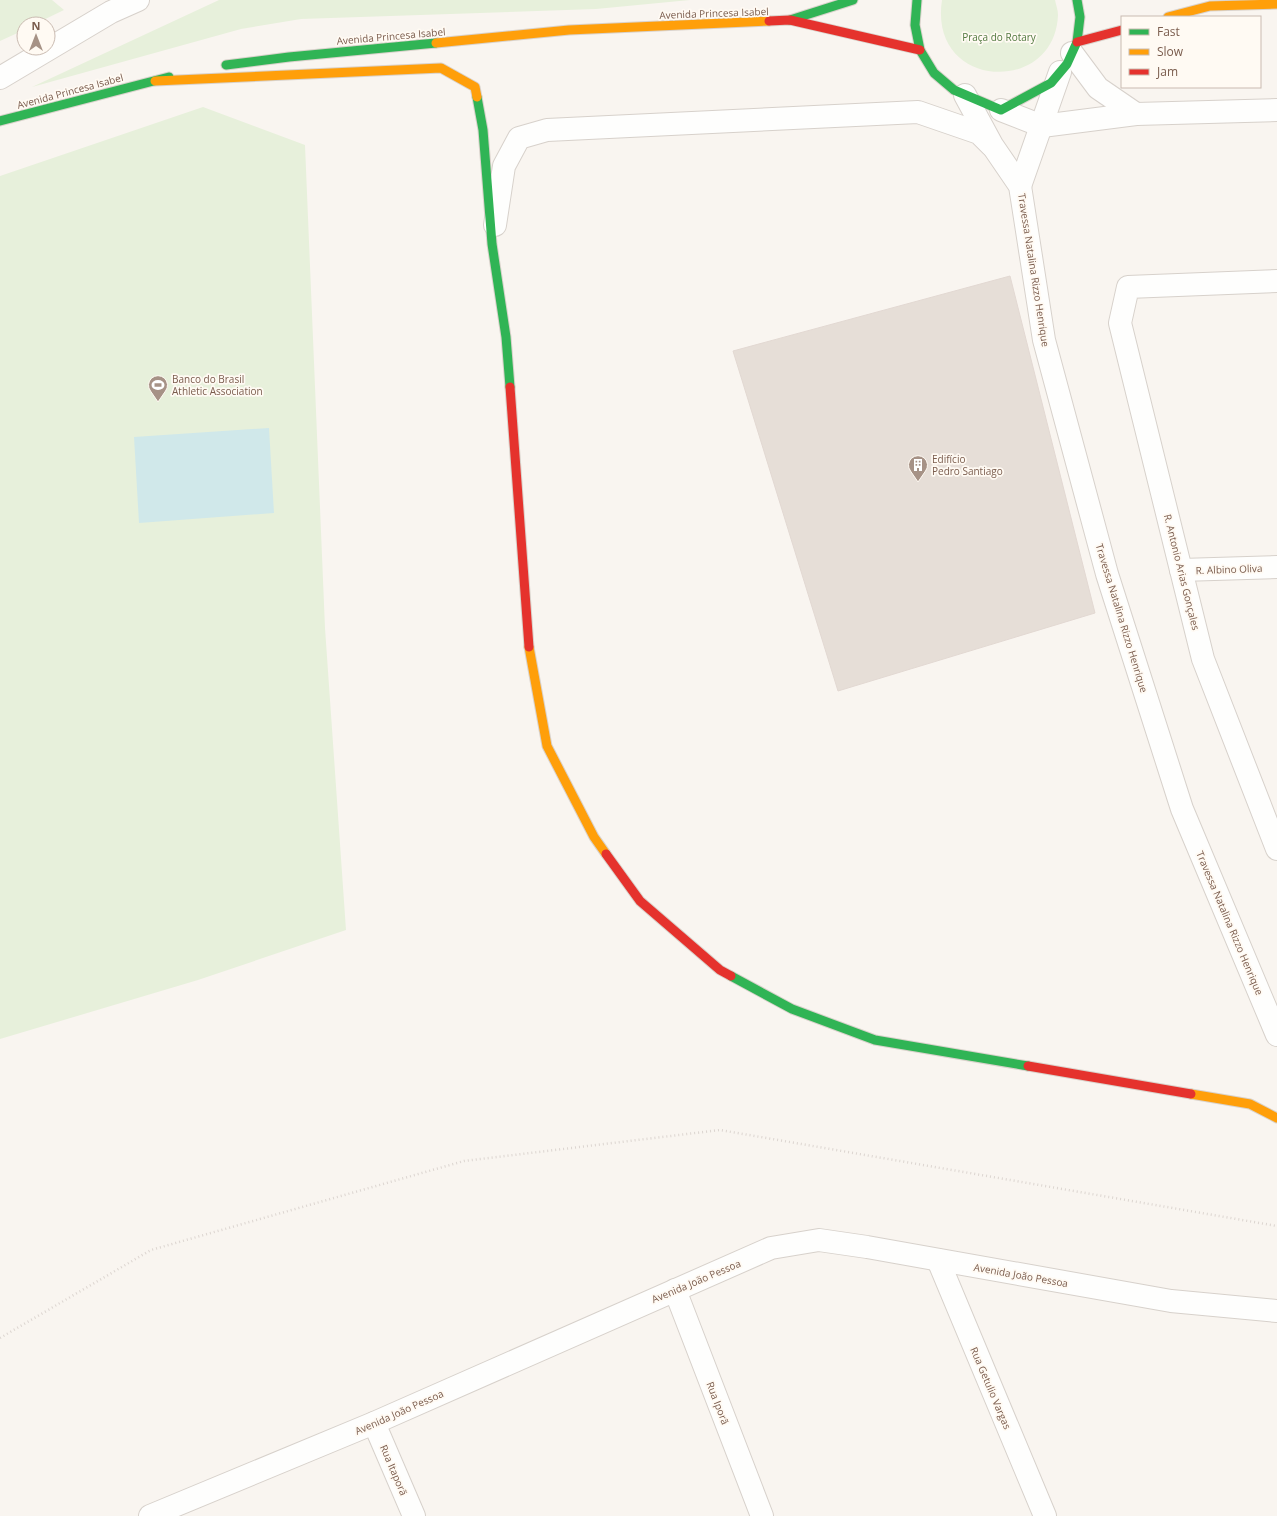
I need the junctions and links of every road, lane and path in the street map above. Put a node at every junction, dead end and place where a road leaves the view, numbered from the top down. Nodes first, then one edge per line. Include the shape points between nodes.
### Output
1 (138, 0) edge
2 (853, 0) edge
3 (917, 0) edge
4 (1077, 0) edge
5 (1196, 2) dead end
6 (1277, 4) edge
7 (104, 6) edge
8 (1210, 6) junction
9 (1172, 16) edge
10 (790, 20) junction
11 (1121, 30) edge
12 (1075, 47) junction
13 (920, 50) junction
14 (214, 67) dead end
15 (199, 70) dead end
16 (1060, 72) junction
17 (0, 78) edge
18 (155, 81) junction
19 (965, 95) junction
20 (1001, 110) junction
21 (1277, 110) edge
22 (1136, 114) junction
23 (0, 121) edge
24 (1042, 126) junction
25 (992, 146) junction
26 (1020, 186) junction
27 (492, 244) junction
28 (1277, 281) edge
29 (1277, 567) edge
30 (1181, 570) junction
31 (1277, 850) edge
32 (1277, 1035) edge
33 (1277, 1118) edge
34 (1277, 1226) edge
35 (938, 1260) junction
36 (675, 1290) junction
37 (1277, 1299) edge
38 (1240, 1308) junction
39 (1277, 1311) edge
40 (0, 1338) edge
41 (374, 1423) junction
42 (150, 1516) edge
43 (414, 1516) edge
44 (762, 1516) edge
45 (1045, 1516) edge

1 - 7 street
2 - 10 street, Avenida Princesa Isabel
3 - 13 street via 915,25
4 - 12 street via 1080,17
5 - 8 street
6 - 8 street
7 - 17 street
8 - 9 street
10 - 13 street, Avenida Princesa Isabel
10 - 14 street, Avenida Princesa Isabel via 569,30 289,57
11 - 12 street
12 - 16 street
12 - 22 street via 1098,88
13 - 19 street via 934,73 954,90
15 - 18 street, Avenida Princesa Isabel
16 - 20 street via 1051,83
16 - 24 street, Travessa Natalina Rizzo Henrique
18 - 23 street, Avenida Princesa Isabel
18 - 27 street via 441,68 475,87 483,130
19 - 20 street
19 - 25 street, Travessa Natalina Rizzo Henrique
20 - 24 street
21 - 22 street
22 - 24 street
24 - 26 street, Travessa Natalina Rizzo Henrique
25 - 26 street, Travessa Natalina Rizzo Henrique
25 - 27 street via 979,133 918,112 548,130 519,138 504,166
26 - 32 street, Travessa Natalina Rizzo Henrique via 1044,340 1107,574 1182,809
27 - 33 street via 506,337 529,649 548,746 594,837 640,901 720,970 792,1009 875,1040 1250,1104
28 - 30 street, R. Antonio Arias Gonçales via 1128,287 1120,323
29 - 30 street, R. Albino Oliva
30 - 31 street, R. Antonio Arias Gonçales via 1203,660
34 - 40 path via 720,1130 464,1161 152,1250
35 - 36 street, Avenida João Pessoa via 819,1240 771,1248
35 - 38 street, Avenida João Pessoa via 1170,1301
35 - 45 street, Rua Getulio Vargas
36 - 41 street, Avenida João Pessoa
36 - 44 street, Rua Iporã
37 - 38 street
38 - 39 street, Avenida João Pessoa
41 - 42 street, Avenida João Pessoa
41 - 43 street, Rua Itaporã

